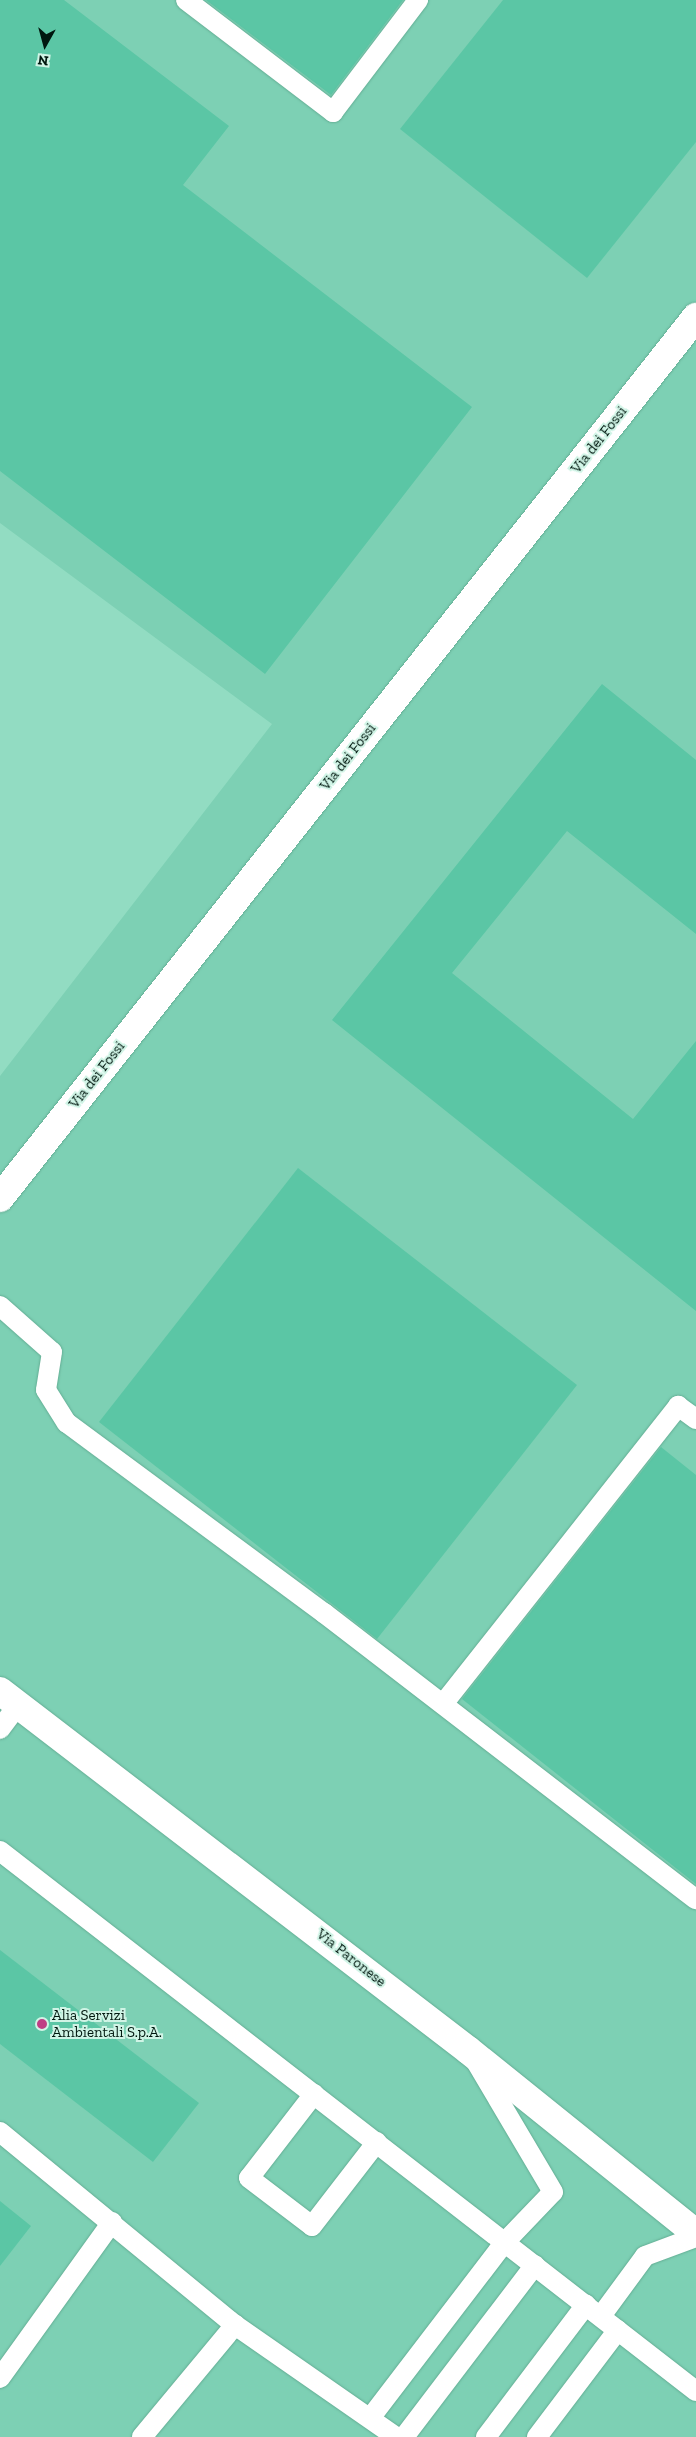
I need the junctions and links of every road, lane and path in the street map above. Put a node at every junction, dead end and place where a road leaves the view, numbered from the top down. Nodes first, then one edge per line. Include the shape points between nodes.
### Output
1 (186, 0) edge
2 (418, 0) edge
3 (696, 317) edge
4 (0, 1198) edge
5 (0, 1306) edge
6 (696, 1419) edge
7 (10, 1697) edge
8 (444, 1704) junction
9 (0, 1729) edge
10 (0, 1851) edge
11 (696, 1900) edge
12 (468, 2050) junction
13 (314, 2094) junction
14 (0, 2132) edge
15 (377, 2142) junction
16 (112, 2222) junction
17 (696, 2233) edge
18 (696, 2237) edge
19 (505, 2242) junction
20 (535, 2265) junction
21 (594, 2311) junction
22 (235, 2325) junction
23 (618, 2330) junction
24 (0, 2378) edge
25 (696, 2391) edge
26 (371, 2417) junction
27 (142, 2437) edge
28 (396, 2437) edge
29 (404, 2437) edge
30 (486, 2437) edge
31 (537, 2437) edge

1 - 2 lane via 333,112
3 - 4 street, Via dei Fossi
5 - 8 lane via 52,1352 46,1390 67,1423
6 - 8 lane via 678,1406
7 - 9 lane
7 - 12 street, Via Paronese
8 - 11 lane
10 - 13 lane
12 - 17 street, Via Paronese
12 - 19 lane via 553,2192
13 - 15 lane
13 - 15 lane via 249,2178 312,2226
14 - 16 lane
15 - 19 lane
16 - 22 lane
16 - 24 lane
18 - 21 lane via 645,2256
19 - 20 lane
19 - 26 lane
20 - 21 lane
20 - 29 lane
21 - 23 lane
21 - 30 lane
22 - 26 lane
22 - 27 lane
23 - 25 lane
23 - 31 lane
26 - 28 lane

